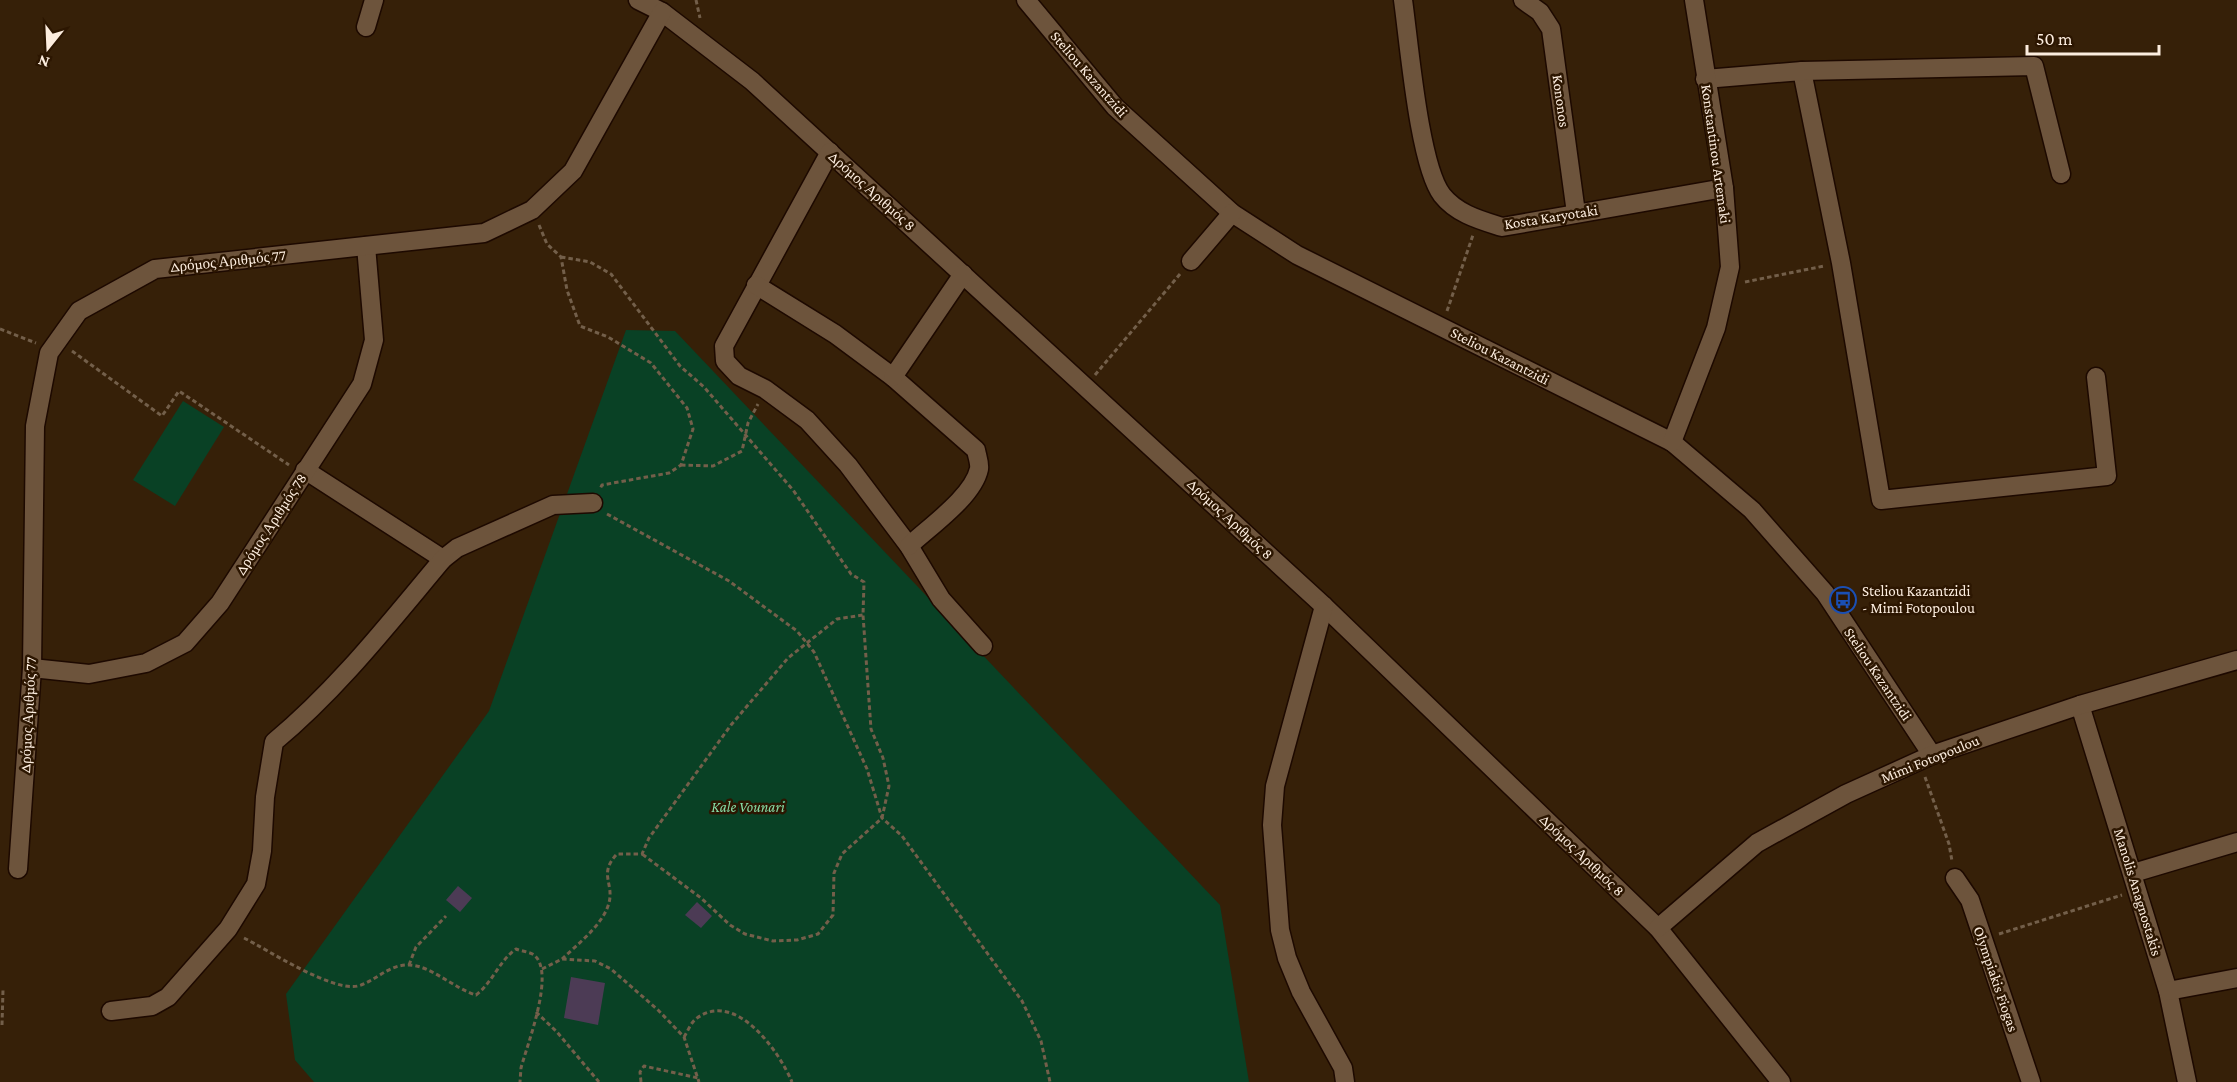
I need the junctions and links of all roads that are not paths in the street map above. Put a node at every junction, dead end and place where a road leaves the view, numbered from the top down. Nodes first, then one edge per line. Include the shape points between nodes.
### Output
1 (374, 0) edge
2 (638, 0) edge
3 (1026, 0) edge
4 (1403, 0) edge
5 (1523, 0) edge
6 (1694, 0) edge
7 (662, 12) junction
8 (366, 27) dead end
9 (1802, 71) junction
10 (1705, 79) junction
11 (830, 152) junction
12 (2061, 174) dead end
13 (1724, 188) junction
14 (1232, 213) junction
15 (1576, 213) junction
16 (366, 246) junction
17 (1191, 261) road end
18 (963, 274) junction
19 (756, 285) junction
20 (2096, 376) dead end
21 (893, 377) junction
22 (1672, 442) junction
23 (304, 472) junction
24 (593, 502) road end
25 (909, 546) junction
26 (443, 559) junction
27 (1324, 606) junction
28 (983, 646) dead end
29 (2237, 660) edge
30 (32, 668) junction
31 (2080, 705) junction
32 (1926, 758) junction
33 (2237, 842) edge
34 (18, 869) dead end
35 (1955, 878) road end
36 (2135, 882) junction
37 (1658, 928) junction
38 (2237, 978) edge
39 (2168, 991) junction
40 (111, 1011) dead end
41 (1345, 1082) edge
42 (1781, 1082) edge
43 (2031, 1082) edge
44 (2187, 1082) edge

1 - 8 street
2 - 7 street, Δρόμος Αριθμός 8
3 - 14 street, Steliou Kazantzidi via 1115,107
4 - 15 street, Kosta Karyotaki via 1428,166 1442,195 1470,217 1502,227
5 - 15 street, Kononos via 1540,12 1551,29
6 - 10 street, Konstantinou Artemaki
7 - 11 street, Δρόμος Αριθμός 8 via 752,81
7 - 16 street, Δρόμος Αριθμός 77 via 573,171 532,210 484,233
9 - 10 street
9 - 12 street via 2034,66
9 - 20 street via 1881,500 2107,476
10 - 13 street, Konstantinou Artemaki
11 - 18 street, Δρόμος Αριθμός 8
11 - 19 street
13 - 15 street, Kosta Karyotaki
13 - 22 street, Konstantinou Artemaki via 1730,267 1716,328
14 - 17 street
14 - 22 street, Steliou Kazantzidi via 1297,255
16 - 23 street, Δρόμος Αριθμός 78 via 374,340 362,384
16 - 30 street, Δρόμος Αριθμός 77 via 155,269 79,310 53,347 35,426
18 - 21 street
18 - 27 street, Δρόμος Αριθμός 8
19 - 21 street via 835,334
19 - 25 street via 724,346 725,362 739,376 765,389 807,420
21 - 25 street via 976,450 980,466 962,497
22 - 32 street, Steliou Kazantzidi via 1752,510 1825,593
23 - 26 street
23 - 30 street, Δρόμος Αριθμός 78 via 220,603 185,643 146,663 90,674
24 - 26 street via 553,505 457,548
25 - 28 street via 941,599
26 - 40 street via 306,716 274,742 256,884 228,929 168,997 152,1006
27 - 37 street, Δρόμος Αριθμός 8
27 - 41 street via 1275,786 1272,825 1280,930 1287,958 1343,1068
29 - 31 street, Mimi Fotopoulou
30 - 34 street, Δρόμος Αριθμός 77
31 - 32 street, Mimi Fotopoulou
31 - 36 street, Manolis Anagnostakis
32 - 37 street, Mimi Fotopoulou via 1846,794 1757,843
33 - 36 street
35 - 43 street, Olympiakis Fiogas via 1970,900
36 - 39 street, Manolis Anagnostakis
37 - 42 street, Δρόμος Αριθμός 8
38 - 39 street
39 - 44 street, Manolis Anagnostakis

